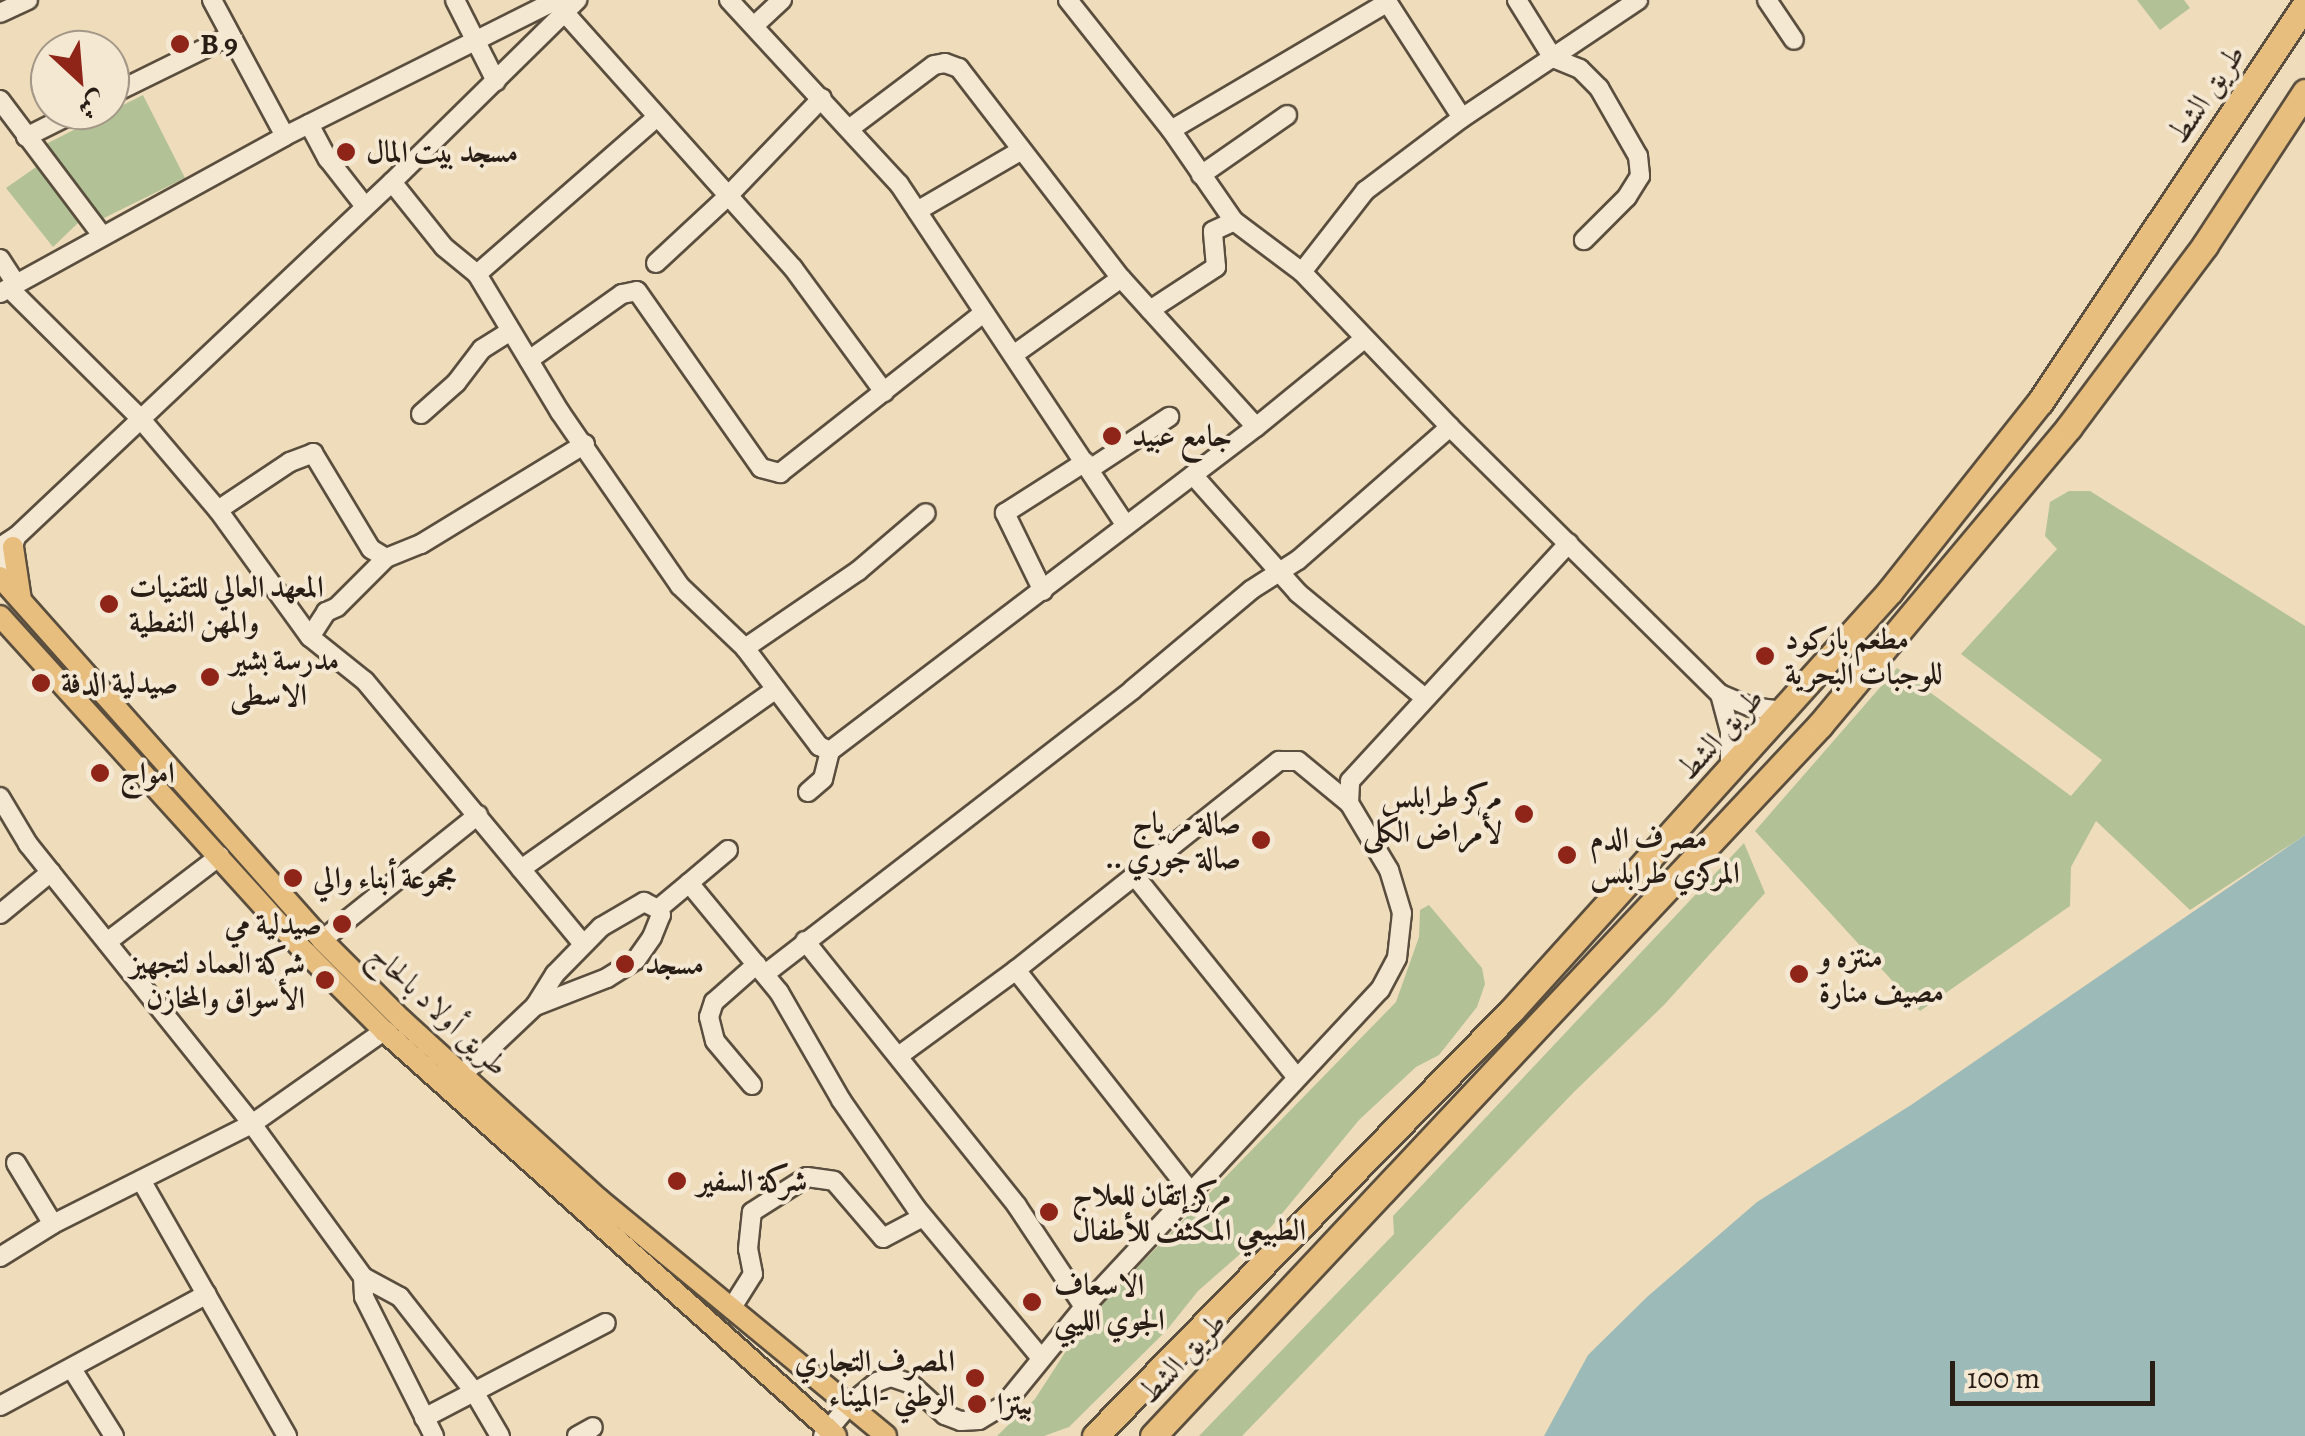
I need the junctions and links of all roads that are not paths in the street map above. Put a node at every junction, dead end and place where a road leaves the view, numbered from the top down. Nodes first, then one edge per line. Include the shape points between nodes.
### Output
1 (28, 0) edge
2 (212, 0) edge
3 (455, 0) edge
4 (729, 0) edge
5 (782, 0) edge
6 (1068, 0) edge
7 (1517, 0) edge
8 (1638, 0) edge
9 (1767, 0) edge
10 (1387, 1) edge
11 (566, 4) edge
12 (2305, 4) edge
13 (0, 13) edge
14 (755, 25) junction
15 (230, 36) junction
16 (474, 38) junction
17 (1794, 40) dead end
18 (1553, 58) junction
19 (496, 82) junction
20 (130, 85) edge
21 (2305, 92) edge
22 (822, 98) junction
23 (0, 100) edge
24 (1288, 115) dead end
25 (656, 118) junction
26 (1462, 118) junction
27 (309, 124) junction
28 (849, 129) junction
29 (40, 130) edge
30 (1171, 130) junction
31 (285, 136) junction
32 (26, 137) junction
33 (1022, 150) junction
34 (1202, 175) junction
35 (392, 182) junction
36 (728, 197) junction
37 (364, 206) junction
38 (917, 211) junction
39 (1234, 221) junction
40 (101, 234) junction
41 (1584, 240) dead end
42 (0, 259) edge
43 (656, 263) dead end
44 (1302, 272) junction
45 (477, 274) junction
46 (1122, 278) junction
47 (8, 288) edge
48 (1150, 310) junction
49 (983, 313) junction
50 (512, 331) junction
51 (1364, 338) junction
52 (1016, 353) junction
53 (528, 360) junction
54 (884, 392) junction
55 (421, 414) dead end
56 (1169, 417) dead end
57 (139, 418) junction
58 (1256, 427) junction
59 (1450, 427) junction
60 (585, 444) junction
61 (1088, 465) junction
62 (1194, 475) junction
63 (218, 510) junction
64 (926, 514) dead end
65 (1126, 526) junction
66 (8, 542) edge
67 (1569, 543) junction
68 (386, 558) junction
69 (0, 567) edge
70 (1279, 573) junction
71 (0, 578) edge
72 (1042, 591) junction
73 (21, 600) junction
74 (3, 621) edge
75 (310, 637) junction
76 (745, 648) junction
77 (776, 689) junction
78 (1720, 694) junction
79 (1425, 698) junction
80 (1785, 711) junction
81 (830, 751) junction
82 (1730, 770) junction
83 (808, 792) dead end
84 (0, 797) edge
85 (1349, 803) junction
86 (478, 815) junction
87 (728, 850) dead end
88 (220, 856) junction
89 (521, 870) junction
90 (52, 872) junction
91 (1134, 875) junction
92 (689, 883) junction
93 (658, 909) junction
94 (0, 914) edge
95 (322, 940) junction
96 (805, 941) junction
97 (107, 942) junction
98 (582, 944) junction
99 (761, 969) junction
100 (1016, 970) junction
101 (536, 1006) junction
102 (384, 1030) junction
103 (900, 1055) junction
104 (462, 1075) junction
105 (1297, 1078) junction
106 (752, 1085) dead end
107 (252, 1124) junction
108 (16, 1163) dead end
109 (141, 1180) junction
110 (1190, 1191) junction
111 (922, 1217) junction
112 (53, 1224) junction
113 (0, 1257) edge
114 (364, 1277) junction
115 (208, 1294) junction
116 (1084, 1307) junction
117 (731, 1309) junction
118 (606, 1323) dead end
119 (1040, 1358) junction
120 (72, 1369) junction
121 (472, 1390) junction
122 (0, 1406) edge
123 (848, 1407) junction
124 (424, 1418) junction
125 (829, 1433) edge
126 (1094, 1434) edge
127 (114, 1436) edge
128 (288, 1436) edge
129 (434, 1436) edge
130 (500, 1436) edge
131 (886, 1436) edge
132 (1153, 1436) edge

1 - 13 street
2 - 15 street
3 - 16 street
4 - 14 street
5 - 14 street
6 - 30 street
7 - 18 street
8 - 18 street
9 - 17 street
10 - 26 street
10 - 30 street
11 - 16 street
11 - 19 street
11 - 25 street
12 - 80 highway, طريق الشط via 2040,402
14 - 22 street
15 - 20 street
15 - 31 street
16 - 19 street
16 - 27 street
18 - 26 street
18 - 41 street via 1580,69 1599,88 1638,156 1640,176 1627,197
19 - 35 street
21 - 132 highway, طريق الشط via 2205,246 2069,428 1820,725
22 - 28 street
22 - 36 street
23 - 32 street
24 - 34 street
25 - 36 street
25 - 45 street
26 - 44 street via 1365,191
27 - 31 street
27 - 37 street
28 - 33 street via 944,63 959,68
28 - 38 street
29 - 32 street
30 - 34 street
31 - 40 street
32 - 40 street
33 - 38 street
33 - 46 street
34 - 39 street
35 - 37 street
35 - 45 street via 444,247
36 - 43 street
36 - 54 street via 792,268
37 - 57 street
38 - 49 street
39 - 44 street
39 - 48 street via 1210,238 1216,267
40 - 47 street
42 - 47 street
44 - 51 street
45 - 50 street
46 - 48 street
46 - 52 street
47 - 57 street
48 - 58 street
49 - 52 street
49 - 54 street
50 - 53 street
50 - 55 street via 482,349
51 - 58 street
51 - 59 street
52 - 61 street
53 - 54 street via 622,294 638,292 761,468 773,473 786,471
53 - 60 street
56 - 61 street
57 - 63 street
57 - 66 street
58 - 62 street
59 - 67 street
59 - 70 street
60 - 68 street via 421,544
60 - 76 street via 680,586
61 - 65 street
61 - 72 street via 1004,513
62 - 65 street
62 - 70 street
63 - 68 street via 313,453 371,549
63 - 75 street
64 - 76 street via 858,571
65 - 72 street
66 - 69 street
66 - 73 main road
67 - 78 street
67 - 79 street
68 - 75 street via 326,612
70 - 79 street
70 - 96 street
71 - 73 main road, طريق أولاد بالحاج
72 - 81 street
73 - 95 main road, طريق أولاد بالحاج
74 - 88 main road, طريق أولاد بالحاج
75 - 86 street via 364,682
76 - 77 street
77 - 81 street
77 - 89 street
78 - 80 street via 1751,708
78 - 82 street via 1730,731
79 - 85 street via 1354,774
80 - 82 highway, طريق الشط
81 - 83 street via 828,770
82 - 126 highway, طريق الشط via 1512,1010
84 - 90 street
85 - 91 street via 1303,764 1279,762
85 - 105 street via 1396,884 1400,943 1380,990
86 - 89 street
86 - 95 street
87 - 92 street
88 - 97 street
88 - 102 main road, طريق أولاد بالحاج
89 - 98 street
90 - 94 street
90 - 97 street
91 - 100 street
91 - 105 street
92 - 93 street
92 - 99 street
93 - 98 street via 644,902
93 - 101 street via 645,950 626,968
95 - 104 main road, طريق أولاد بالحاج
96 - 99 street
96 - 103 street
97 - 107 street
98 - 101 street
99 - 106 street via 714,1002 709,1017 715,1041
99 - 111 street
100 - 103 street
100 - 110 street
101 - 104 street
102 - 107 street
102 - 125 main road, طريق أولاد بالحاج
103 - 116 street via 1017,1206
104 - 117 main road, طريق أولاد بالحاج
105 - 110 street
107 - 109 street
107 - 114 street
108 - 112 street
109 - 112 street
109 - 115 street
110 - 116 street
111 - 117 street via 882,1238 834,1181 806,1177 752,1212 753,1274
111 - 119 street
112 - 113 street
114 - 121 street via 400,1297
114 - 124 street via 364,1297
115 - 120 street
115 - 128 street
116 - 119 street
117 - 123 main road, طريق أولاد بالحاج
118 - 121 street
119 - 123 street via 1013,1398 978,1420 946,1415 898,1378 877,1382
120 - 122 street
120 - 127 street
121 - 124 street
121 - 130 street
123 - 125 street
123 - 131 main road, طريق أولاد بالحاج
124 - 129 street

